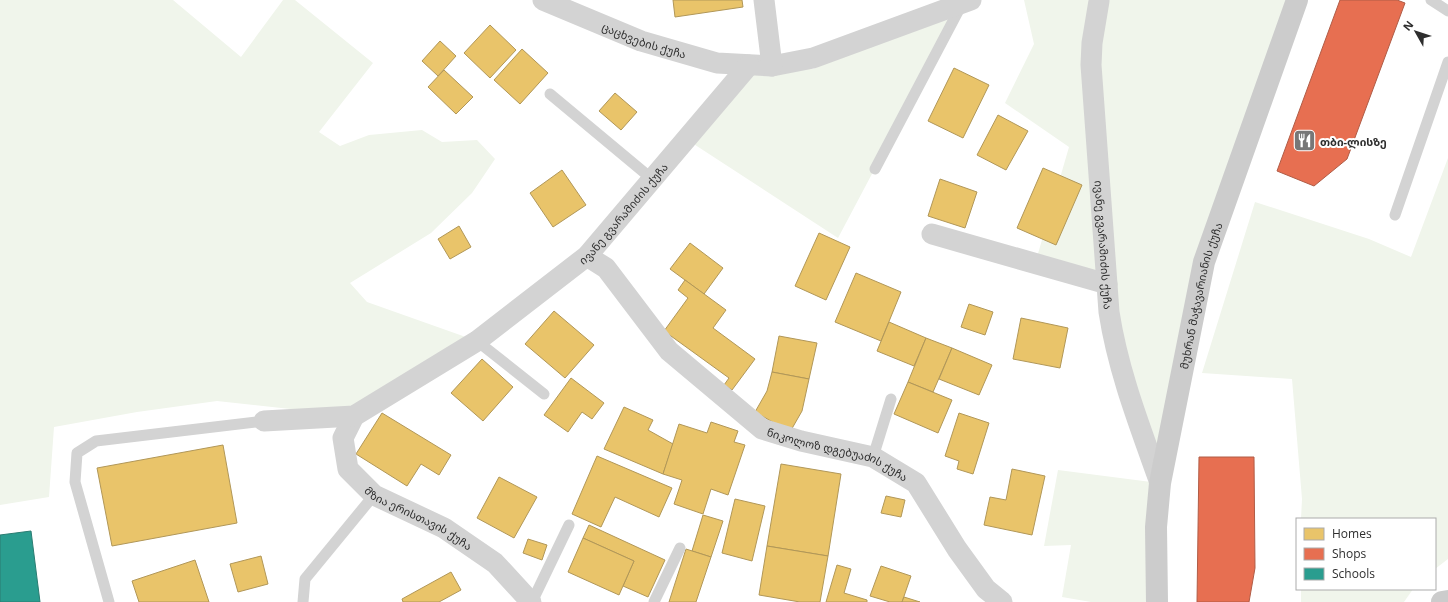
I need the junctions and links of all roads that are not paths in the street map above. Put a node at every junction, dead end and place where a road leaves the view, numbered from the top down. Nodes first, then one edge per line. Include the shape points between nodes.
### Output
1 (544, 0) edge
2 (764, 0) edge
3 (1098, 0) edge
4 (1297, 0) edge
5 (1431, 0) edge
6 (967, 2) edge
7 (1448, 11) edge
8 (1448, 62) edge
9 (749, 65) junction
10 (772, 66) junction
11 (550, 94) dead end
12 (875, 169) dead end
13 (652, 179) junction
14 (1395, 215) dead end
15 (932, 234) dead end
16 (587, 256) junction
17 (1107, 284) junction
18 (477, 341) junction
19 (544, 394) dead end
20 (891, 398) dead end
21 (354, 416) junction
22 (264, 421) joint
23 (873, 456) junction
24 (1160, 483) junction
25 (374, 495) junction
26 (569, 525) dead end
27 (680, 548) dead end
28 (1448, 601) edge
29 (109, 602) edge
30 (303, 602) edge
31 (532, 602) edge
32 (654, 602) edge
33 (1002, 602) edge
34 (1157, 602) edge
35 (1442, 602) edge

1 - 9 street, ცაცხვების ქუჩა via 641,41 718,63
2 - 10 street
3 - 17 street, ივანე გვარამიძის ქუჩა via 1100,1 1092,43 1091,65
4 - 24 main road, მუხრან მაჭავარიანის ქუჩა via 1204,262
5 - 7 lane
6 - 10 street via 813,58
6 - 12 lane
8 - 14 lane
9 - 10 street
9 - 13 street, ივანე გვარამიძის ქუჩა
11 - 13 lane
13 - 16 street, ივანე გვარამიძის ქუჩა
15 - 17 street
16 - 18 street, ივანე გვარამიძის ქუჩა
16 - 23 street, ნიკოლოზ დგებუაძის ქუჩა via 606,268 669,351 762,429 801,441
17 - 24 street, ივანე გვარამიძის ქუჩა via 1112,333 1122,374
18 - 19 lane
18 - 21 street, ივანე გვარამიძის ქუჩა
20 - 23 lane
21 - 22 street, ივანე გვარამიძის ქუჩა
21 - 25 street, მზია ერისთავის ქუჩა via 343,438 348,470
22 - 29 lane via 96,441 77,453 74,482
23 - 33 street, ნიკოლოზ დგებუაძის ქუჩა via 916,483 957,549 986,589
24 - 34 main road, მუხრან მაჭავარიანის ქუჩა via 1156,527
25 - 30 lane via 305,579
25 - 31 street, მზია ერისთავის ქუჩა via 444,528 495,563
26 - 31 lane
27 - 32 lane
28 - 35 main road

